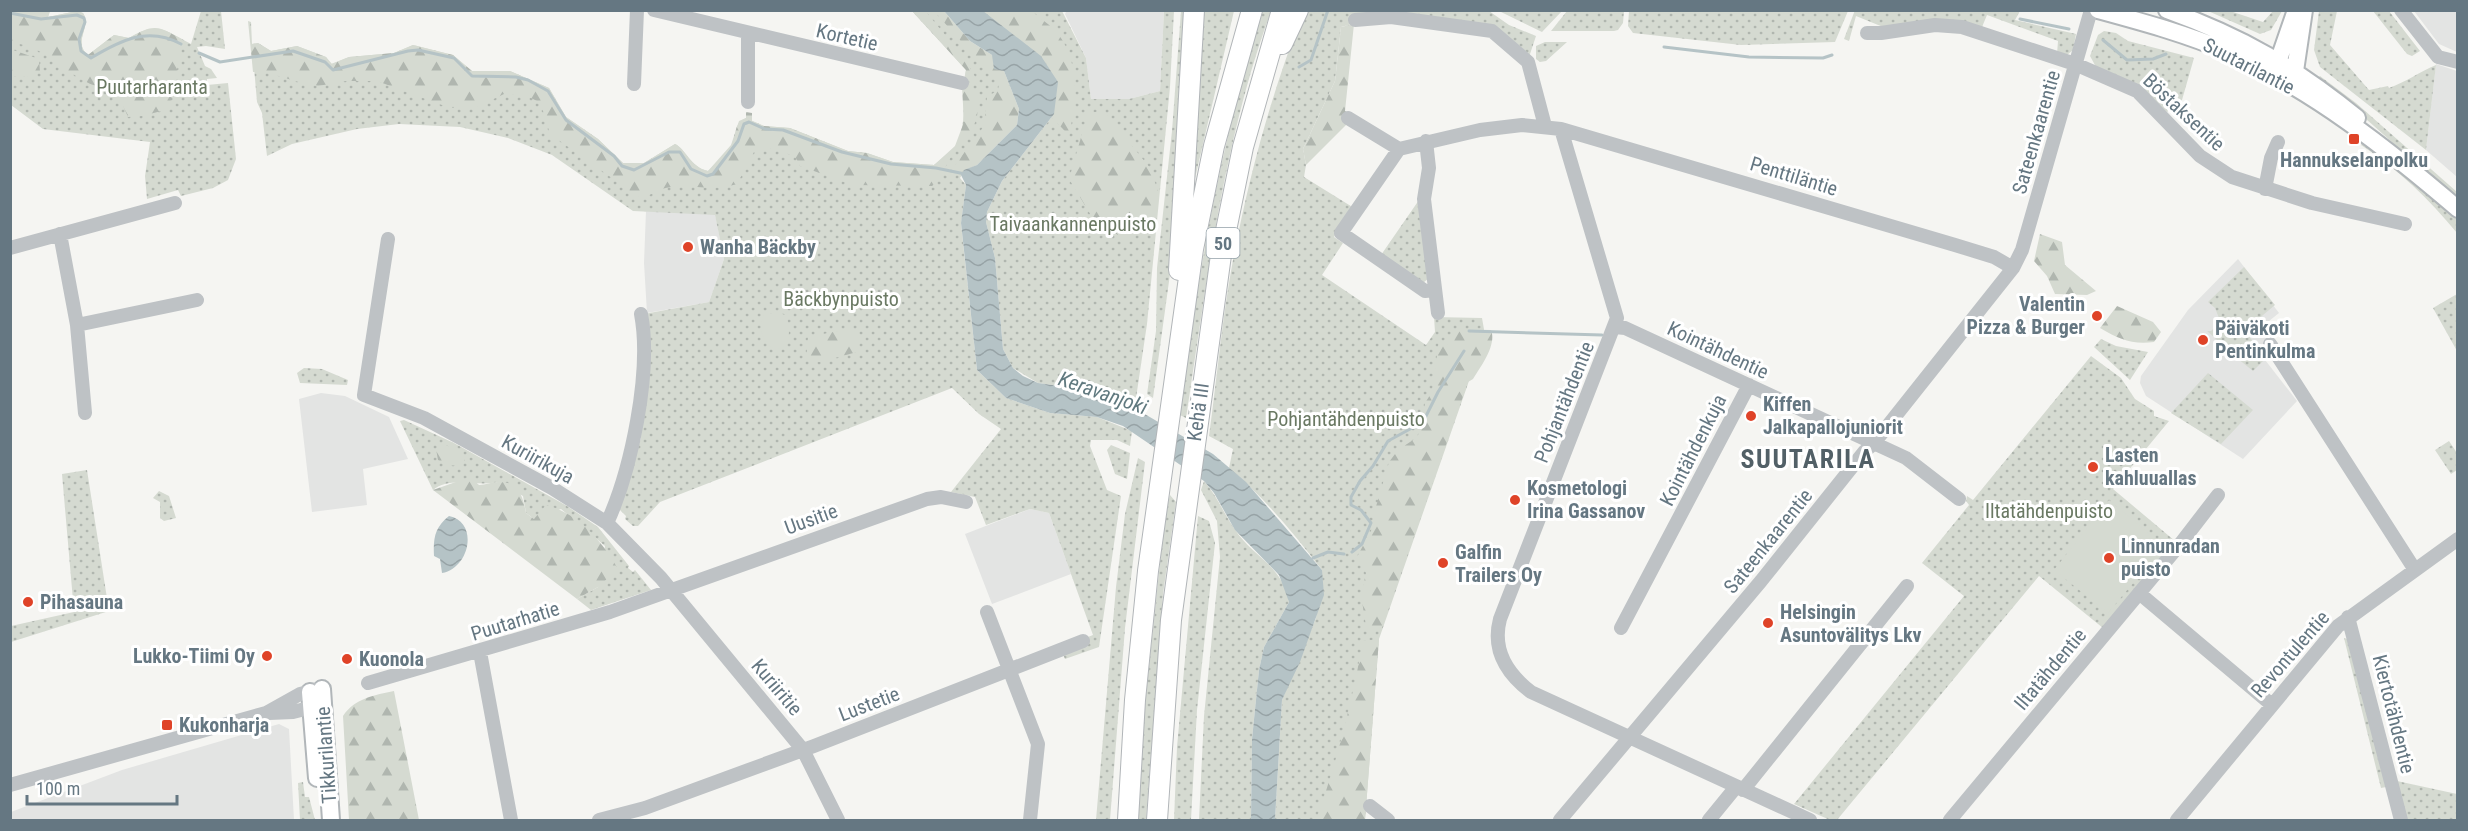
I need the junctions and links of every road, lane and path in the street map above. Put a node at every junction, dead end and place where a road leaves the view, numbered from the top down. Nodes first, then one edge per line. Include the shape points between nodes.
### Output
1 (637, 10) edge
2 (654, 10) edge
3 (1194, 10) edge
4 (1252, 10) edge
5 (1282, 10) edge
6 (1298, 10) edge
7 (2091, 10) edge
8 (2098, 10) edge
9 (2167, 10) edge
10 (2296, 10) edge
11 (2304, 10) edge
12 (2401, 10) edge
13 (1355, 20) dead end
14 (748, 33) junction
15 (1867, 33) dead end
16 (2278, 62) junction
17 (2457, 62) edge
18 (2075, 64) junction
19 (2295, 72) junction
20 (1262, 77) junction
21 (2279, 79) junction
22 (962, 83) dead end
23 (634, 84) dead end
24 (748, 102) dead end
25 (1348, 118) dead end
26 (1545, 126) junction
27 (1562, 129) junction
28 (1426, 141) junction
29 (2278, 142) dead end
30 (1399, 149) junction
31 (2387, 149) junction
32 (2265, 189) junction
33 (175, 203) dead end
34 (2457, 208) edge
35 (2405, 224) dead end
36 (60, 234) junction
37 (388, 239) dead end
38 (10, 248) edge
39 (2013, 268) junction
40 (1435, 290) junction
41 (197, 300) dead end
42 (1438, 313) dead end
43 (641, 314) dead end
44 (77, 325) junction
45 (1615, 327) junction
46 (2270, 344) dead end
47 (1177, 354) junction
48 (1749, 385) junction
49 (85, 413) dead end
50 (1874, 443) junction
51 (2218, 495) dead end
52 (1959, 499) dead end
53 (966, 502) dead end
54 (607, 523) junction
55 (2457, 539) edge
56 (2415, 570) junction
57 (1907, 586) dead end
58 (670, 588) junction
59 (2139, 593) junction
60 (987, 612) dead end
61 (2348, 617) junction
62 (1621, 628) dead end
63 (1083, 641) dead end
64 (480, 652) junction
65 (1010, 671) junction
66 (368, 683) dead end
67 (316, 698) junction
68 (2272, 705) junction
69 (1634, 739) junction
70 (803, 750) junction
71 (10, 785) edge
72 (1740, 789) junction
73 (1370, 806) dead end
74 (321, 820) edge
75 (331, 820) edge
76 (511, 820) edge
77 (599, 820) edge
78 (838, 820) edge
79 (1030, 820) edge
80 (1128, 820) edge
81 (1157, 820) edge
82 (1388, 820) edge
83 (1560, 820) edge
84 (1709, 820) edge
85 (1810, 820) edge
86 (1950, 820) edge
87 (2177, 820) edge
88 (2401, 820) edge

1 - 23 street
2 - 14 street, Kortetie
3 - 47 highway
4 - 47 highway, Kehä III / 50 via 1214,146
5 - 20 highway, Kehä III / 50
6 - 20 highway via 1286,39
7 - 18 street, Sateenkaarentie
8 - 21 main road, Suutarilantie via 2196,40
9 - 16 main road, Suutarilantie via 2242,41
10 - 16 main road
11 - 19 main road
12 - 17 street via 2438,57
13 - 26 street via 1391,18 1492,31 1528,62
14 - 22 street, Kortetie
14 - 24 street
15 - 18 street, Böstaksentie via 1927,26 1962,27
16 - 19 main road, Suutarilantie
16 - 21 main road
18 - 32 street, Böstaksentie via 2137,91 2210,164
18 - 39 street, Sateenkaarentie via 2022,250
19 - 21 main road
19 - 31 main road, Suutarilantie via 2370,128
20 - 81 highway, Kehä III / 50 via 1223,245 1198,411 1171,620
21 - 31 main road, Suutarilantie
25 - 30 street
26 - 27 street, Penttiläntie
26 - 28 street, Penttiläntie via 1522,124
27 - 39 street, Penttiläntie via 1994,257
27 - 45 street, Pohjantähdentie via 1617,318
28 - 30 street, Penttiläntie
28 - 40 street via 1429,168 1424,199
29 - 32 street
30 - 40 street via 1341,233 1425,291
31 - 34 main road, Suutarilantie
32 - 35 street, Böstaksentie
33 - 36 street
36 - 38 street
36 - 44 street
37 - 54 street, Kuriirikuja via 364,395 424,418
39 - 50 street, Sateenkaarentie
40 - 42 street
41 - 44 street
43 - 54 street via 641,395
44 - 49 street
45 - 48 street, Kointähdentie via 1625,328
45 - 69 street, Pohjantähdentie via 1500,618 1497,640 1510,672 1531,692
46 - 56 street
47 - 80 highway, Kehä III / 50 via 1135,700
48 - 50 street, Kointähdentie
48 - 62 street, Kointähdenkuja
50 - 52 street, Kointähdentie via 1906,458
50 - 69 street, Sateenkaarentie
51 - 59 street, Iltatähdentie
53 - 58 street, Uusitie via 941,497 927,499
54 - 58 street, Kuriirikuja
55 - 56 street, Revontulentie
56 - 61 street, Revontulentie
57 - 72 street
58 - 64 street, Puutarhatie via 602,615
58 - 70 street, Kuriiritie
59 - 68 street
59 - 86 street, Iltatähdentie
60 - 65 street
61 - 68 street, Revontulentie
61 - 88 street, Kiertotähdentie
63 - 65 street, Lustetie
64 - 66 street, Puutarhatie
64 - 76 street
65 - 70 street, Lustetie
65 - 79 street via 1038,744
67 - 71 street
67 - 74 main road, Tikkurilantie
67 - 75 main road, Tikkurilantie
68 - 87 street, Revontulentie
69 - 72 street, Pohjantähdentie
69 - 83 street, Sateenkaarentie
70 - 77 street, Lustetie via 645,808
70 - 78 street, Kuriiritie
72 - 84 street
72 - 85 street, Pohjantähdentie
73 - 82 street

